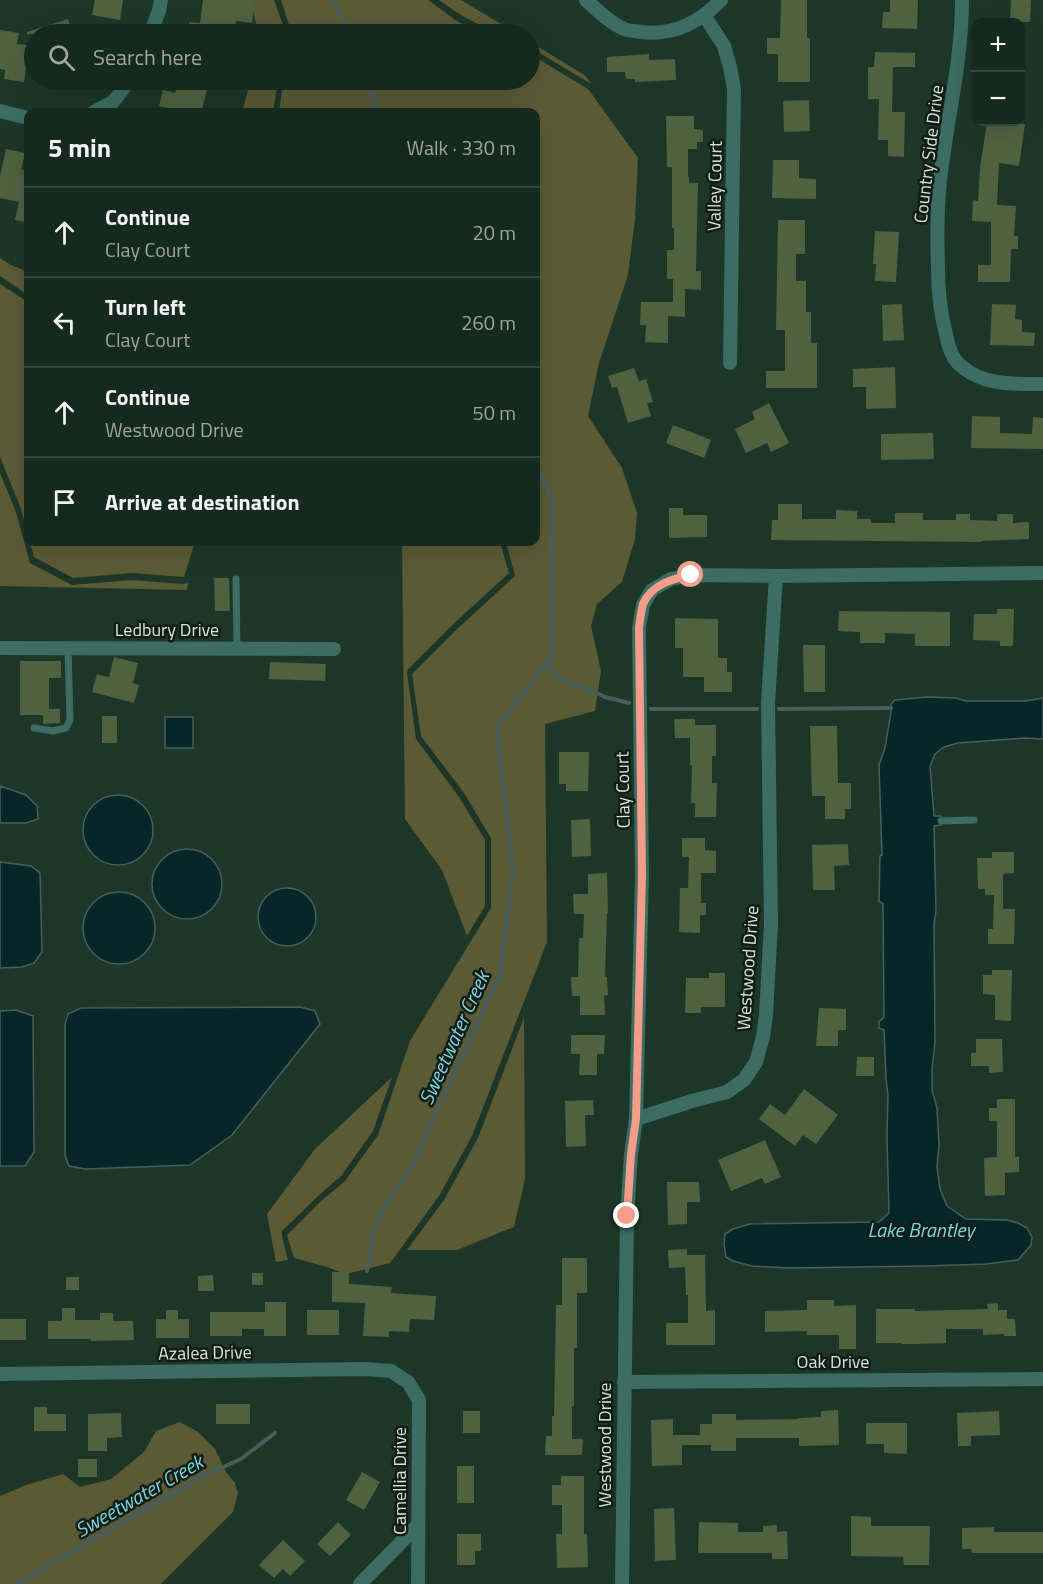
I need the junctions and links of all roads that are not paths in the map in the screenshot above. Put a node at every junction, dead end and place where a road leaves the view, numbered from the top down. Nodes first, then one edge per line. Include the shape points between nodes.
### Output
1 (161, 0) edge
2 (586, 0) edge
3 (721, 0) edge
4 (962, 0) edge
5 (705, 15) junction
6 (154, 24) edge
7 (124, 90) edge
8 (115, 107) edge
9 (0, 111) edge
10 (24, 117) edge
11 (730, 363) dead end
12 (1043, 384) edge
13 (1043, 573) edge
14 (776, 576) junction
15 (236, 579) dead end
16 (0, 648) edge
17 (68, 648) junction
18 (237, 649) junction
19 (334, 649) dead end
20 (34, 728) dead end
21 (974, 820) dead end
22 (941, 821) dead end
23 (636, 1119) junction
24 (0, 1374) edge
25 (1043, 1379) edge
26 (408, 1382) joint
27 (624, 1382) junction
28 (417, 1526) junction
29 (360, 1584) edge
30 (418, 1584) edge
31 (622, 1584) edge

1 - 6 street
2 - 5 street via 627,30 654,33 681,29
3 - 5 street
4 - 12 street, Country Side Drive via 959,58 940,179 937,229 942,323 958,365 976,377 1002,384
5 - 11 street, Valley Court via 724,46 734,89
7 - 8 street
9 - 10 street
13 - 14 street
14 - 23 street, Westwood Drive via 768,704 771,924 763,1037 756,1062 744,1080 727,1092
14 - 23 street, Clay Court via 691,575 670,579 652,590 643,605 639,628 642,875
15 - 18 lane
16 - 17 street, Ledbury Drive
17 - 18 street, Ledbury Drive
17 - 20 lane via 66,728
18 - 19 street, Ledbury Drive
21 - 22 lane
23 - 27 street, Westwood Drive via 627,1216
24 - 26 street, Azalea Drive via 365,1369 391,1371
25 - 27 street, Oak Drive
26 - 28 street, Camellia Drive via 419,1400
27 - 31 street, Westwood Drive
28 - 29 street
28 - 30 street, Camellia Drive

